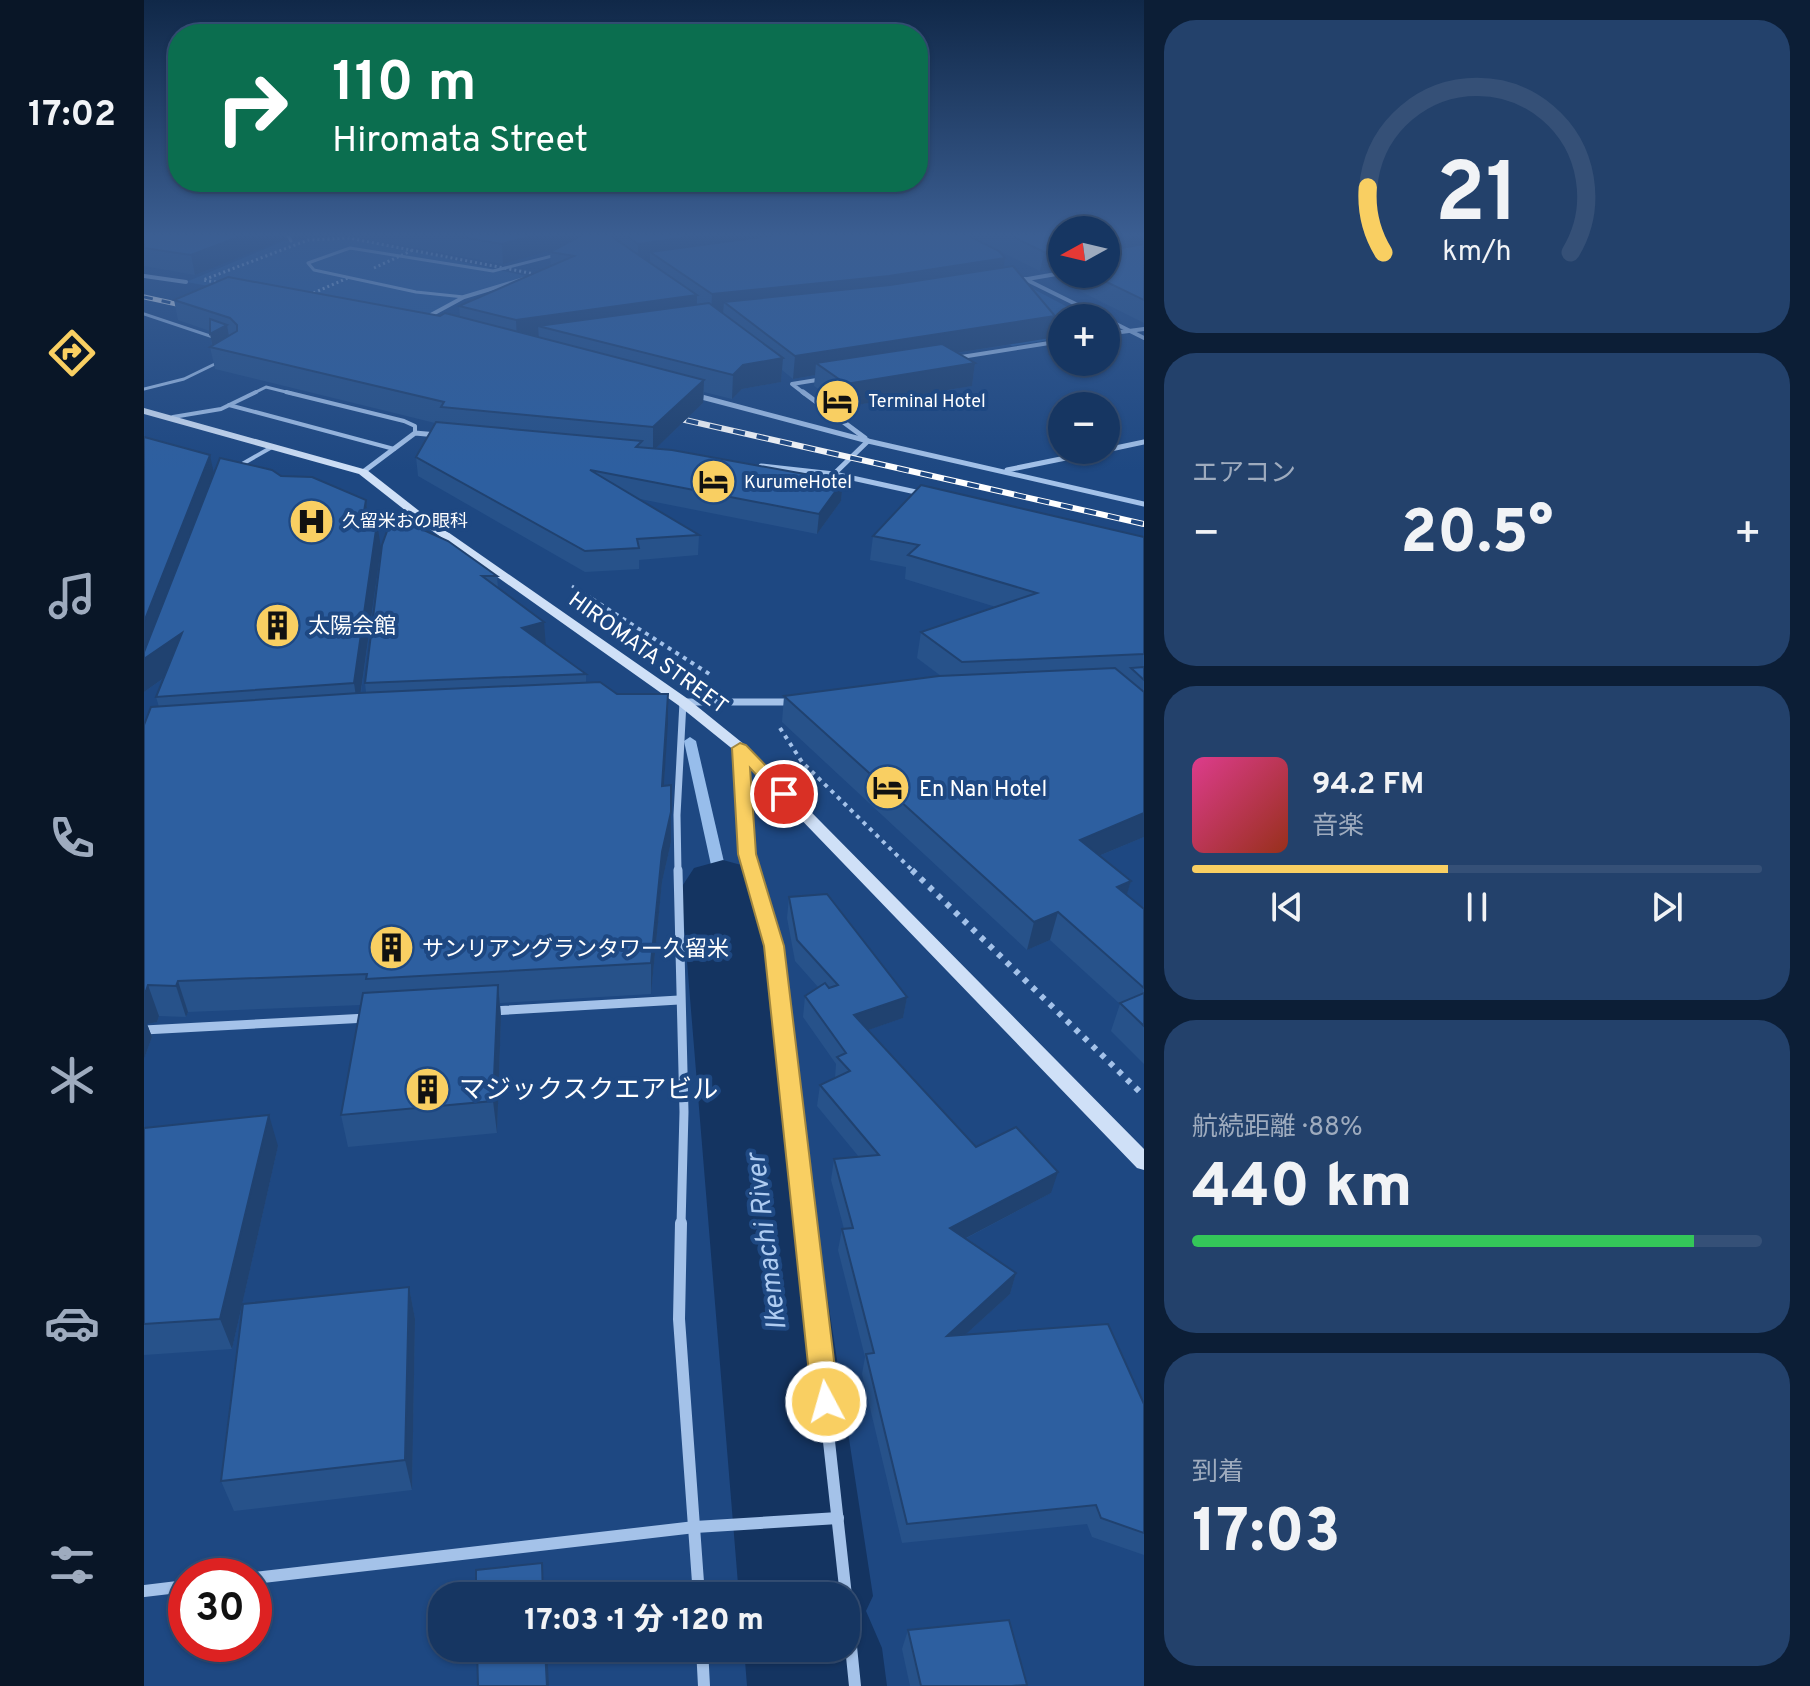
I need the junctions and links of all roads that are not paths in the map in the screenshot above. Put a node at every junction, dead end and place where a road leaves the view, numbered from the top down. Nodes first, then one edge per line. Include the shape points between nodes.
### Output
1 (435, 313) edge
2 (144, 314) edge
3 (1120, 326) edge
4 (438, 327) edge
5 (1144, 329) edge
6 (1130, 331) junction
7 (1120, 332) edge
8 (1144, 338) edge
9 (219, 339) edge
10 (1048, 343) edge
11 (230, 357) edge
12 (949, 359) edge
13 (780, 375) edge
14 (839, 377) edge
15 (792, 384) junction
16 (144, 389) edge
17 (689, 394) edge
18 (229, 405) junction
19 (144, 411) edge
20 (169, 418) junction
21 (415, 433) junction
22 (446, 436) edge
23 (868, 441) junction
24 (1144, 442) edge
25 (275, 445) junction
26 (1120, 447) edge
27 (394, 449) junction
28 (1048, 462) edge
29 (756, 466) edge
30 (232, 470) edge
31 (1003, 471) junction
32 (363, 472) junction
33 (834, 474) junction
34 (927, 494) edge
35 (1144, 504) edge
36 (676, 702) junction
37 (800, 702) edge
38 (740, 748) junction
39 (679, 1000) junction
40 (475, 1012) edge
41 (380, 1017) edge
42 (144, 1030) edge
43 (1144, 1162) edge
44 (838, 1518) junction
45 (695, 1527) junction
46 (272, 1576) edge
47 (698, 1582) edge
48 (845, 1582) edge
49 (168, 1588) edge
50 (144, 1591) edge
51 (703, 1662) edge
52 (853, 1662) edge
53 (704, 1686) edge
54 (855, 1686) edge

1 - 4 street via 429,316 431,325
2 - 9 lane
3 - 6 street
5 - 6 street
6 - 7 street
6 - 8 street
10 - 12 street
11 - 16 lane via 184,379
13 - 15 street
14 - 15 street
15 - 23 street
17 - 23 street
18 - 20 lane
18 - 21 lane via 266,387 404,421 415,426
18 - 27 lane
19 - 20 street, HIROMATA STREET
20 - 25 street, HIROMATA STREET
21 - 22 street
21 - 27 street
23 - 31 street
23 - 33 street
24 - 26 street
25 - 30 lane
25 - 32 street, HIROMATA STREET
27 - 32 street
28 - 31 street
29 - 33 street
31 - 35 street
32 - 36 street, HIROMATA STREET via 422,525
33 - 34 street
36 - 37 street
36 - 38 street, HIROMATA STREET
36 - 39 street
38 - 43 street, HIROMATA STREET
38 - 44 street via 747,854 774,946
39 - 40 street
39 - 45 street via 684,1112 679,1319
41 - 42 street
44 - 45 street
44 - 48 street
45 - 46 street
45 - 47 street
49 - 50 street
51 - 53 street
52 - 54 street

